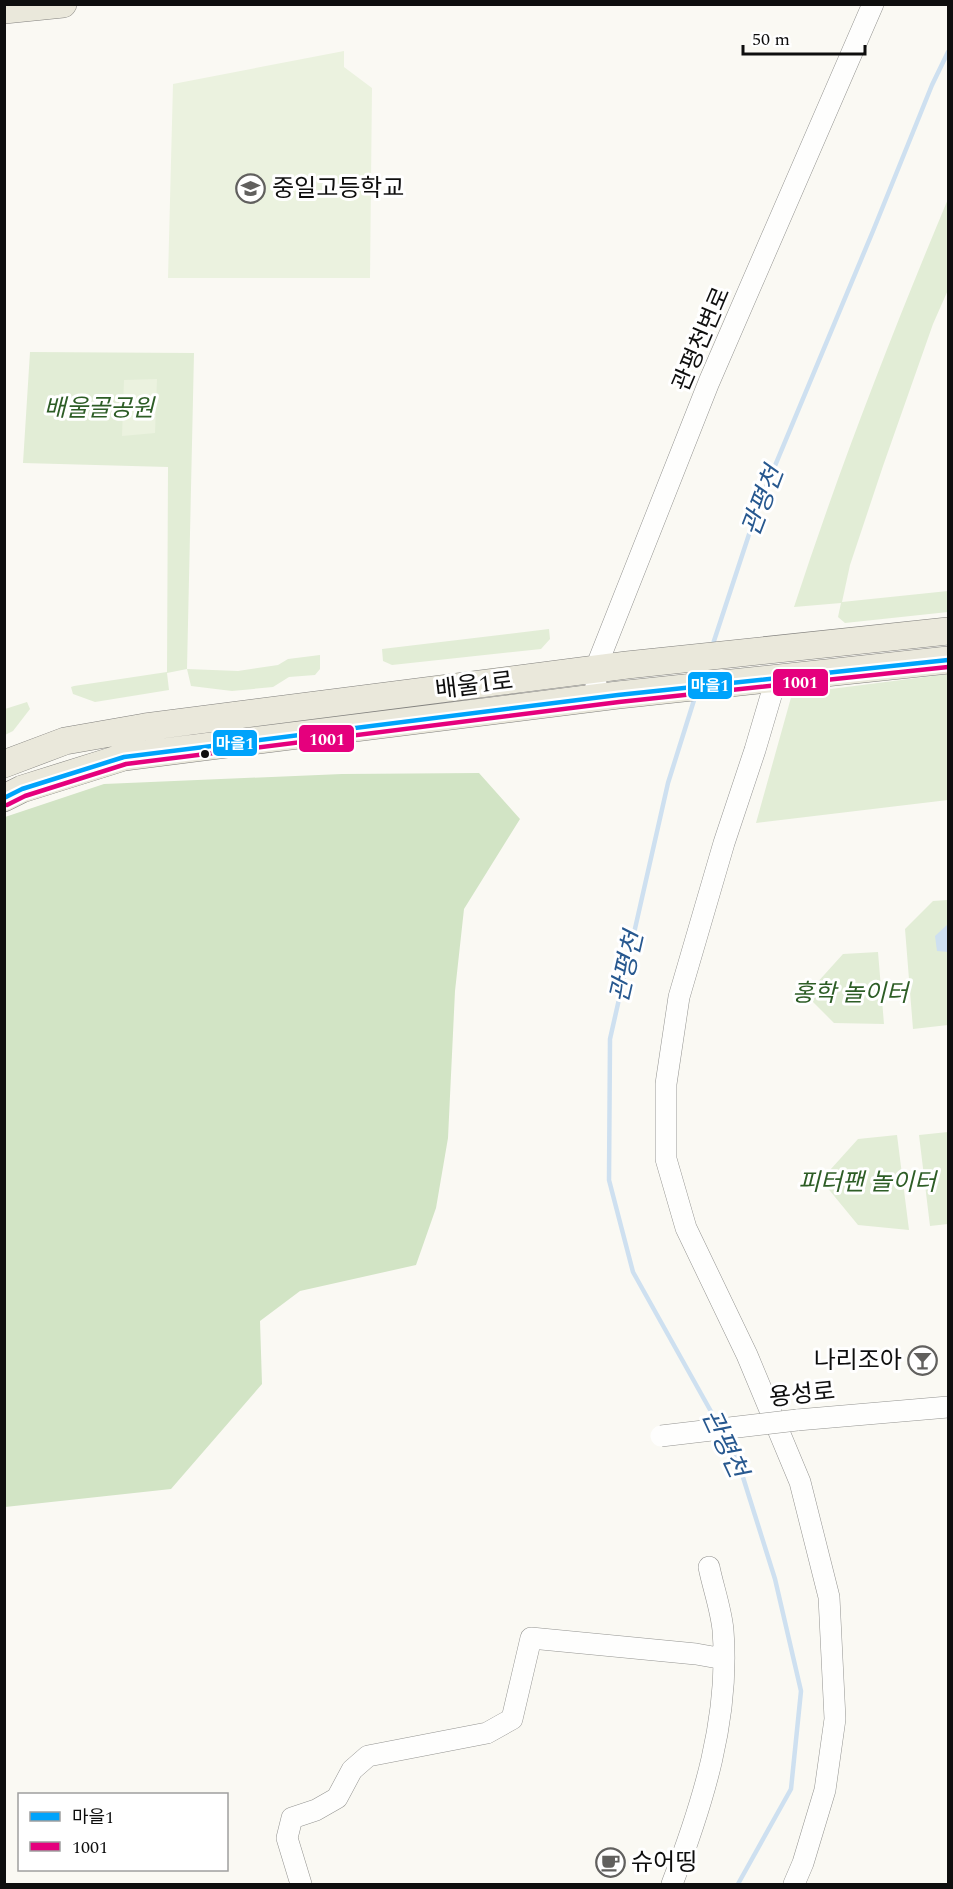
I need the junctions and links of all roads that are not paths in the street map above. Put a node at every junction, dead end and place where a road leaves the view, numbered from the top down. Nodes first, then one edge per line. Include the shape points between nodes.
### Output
1 (63, 4) edge
2 (873, 4) edge
3 (4, 10) edge
4 (948, 631) edge
5 (948, 660) edge
6 (595, 670) junction
7 (771, 679) junction
8 (607, 697) junction
9 (4, 764) edge
10 (4, 798) edge
11 (948, 1407) edge
12 (661, 1436) dead end
13 (709, 1567) dead end
14 (724, 1659) junction
15 (301, 1884) edge
16 (672, 1884) edge
17 (794, 1884) edge

1 - 3 main road
2 - 6 street, 관평천변로 via 709,382
4 - 6 main road, 배울1로
5 - 7 main road, 배울1로
6 - 8 street, 관평천변로
6 - 9 main road, 배울1로 via 145,727 65,741
7 - 8 main road, 배울1로
7 - 17 street via 755,750 679,997 666,1084 666,1159 686,1228 747,1354 800,1482 829,1597 835,1719 825,1790
8 - 10 main road, 배울1로 via 124,757
11 - 12 street, 용성로, bridge
13 - 14 street via 723,1627
14 - 15 street via 531,1638 512,1719 487,1732 368,1756 352,1770 337,1798 292,1818 287,1838
14 - 16 street via 721,1716 711,1768

